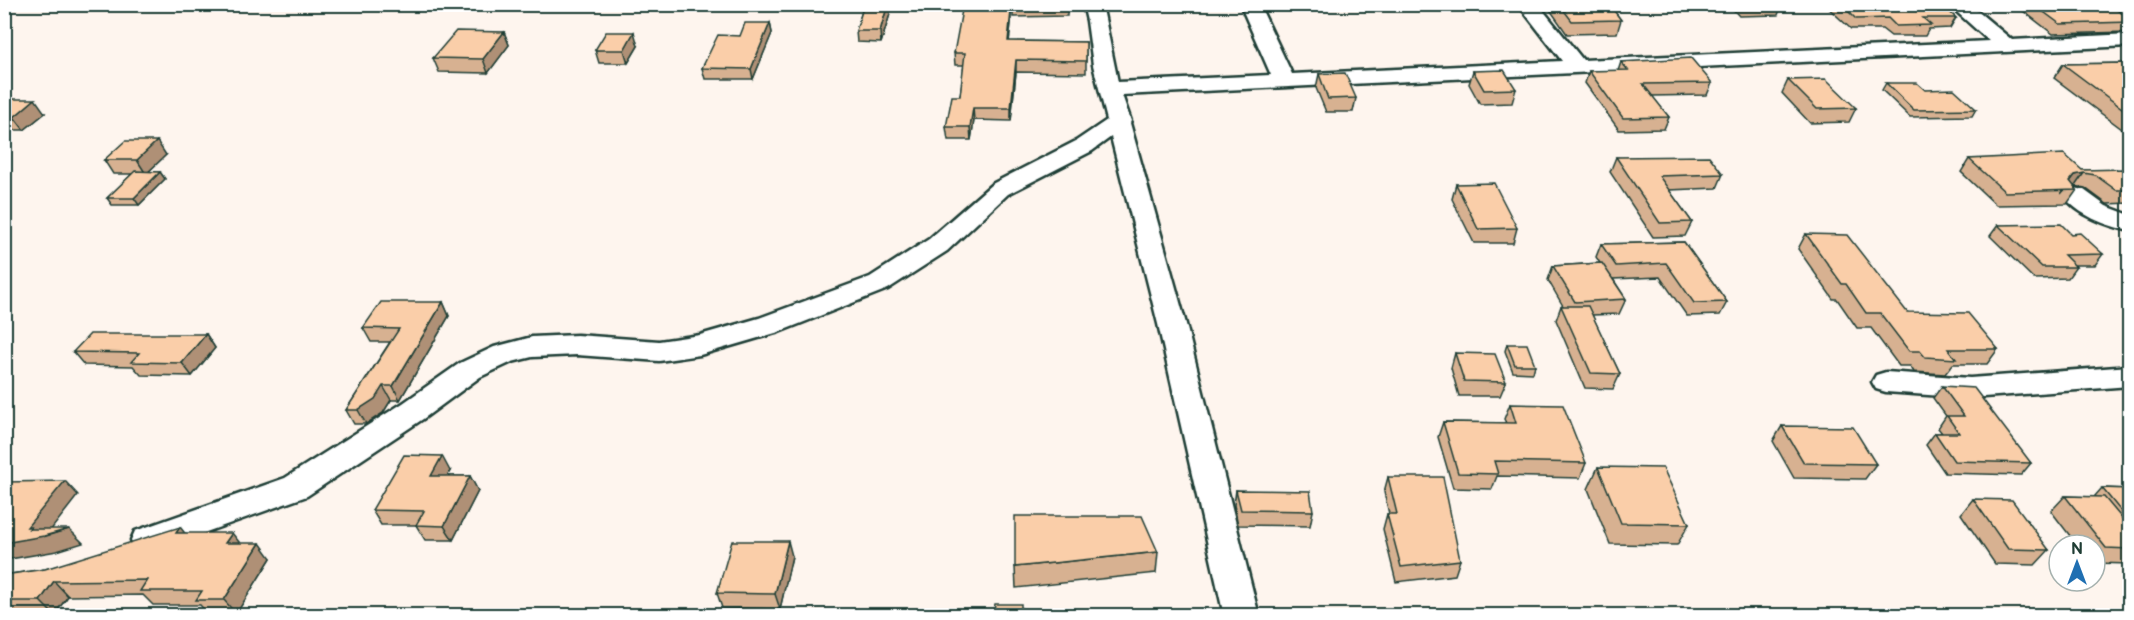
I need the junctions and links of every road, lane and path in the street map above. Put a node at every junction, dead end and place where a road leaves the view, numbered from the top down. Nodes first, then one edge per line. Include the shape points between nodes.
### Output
1 (1092, 4) edge
2 (1249, 4) edge
3 (1527, 4) edge
4 (1958, 4) edge
5 (2108, 4) edge
6 (2129, 18) edge
7 (2130, 40) edge
8 (2006, 45) junction
9 (1577, 66) junction
10 (1285, 82) junction
11 (1110, 89) junction
12 (1120, 121) junction
13 (2075, 195) edge
14 (2130, 225) edge
15 (2130, 376) edge
16 (1886, 382) dead end
17 (113, 550) edge
18 (1242, 615) edge

1 - 11 street
2 - 10 street
3 - 9 street
4 - 8 street
5 - 6 street
7 - 8 street
8 - 9 street
9 - 10 street
10 - 11 street
11 - 12 street
12 - 17 street via 1084,146 1000,189 938,246 879,283 769,325 700,345 659,351 577,345 532,347 504,354 470,370 296,487 179,531
12 - 18 street
13 - 14 street via 2097,211
15 - 16 street via 1970,388

